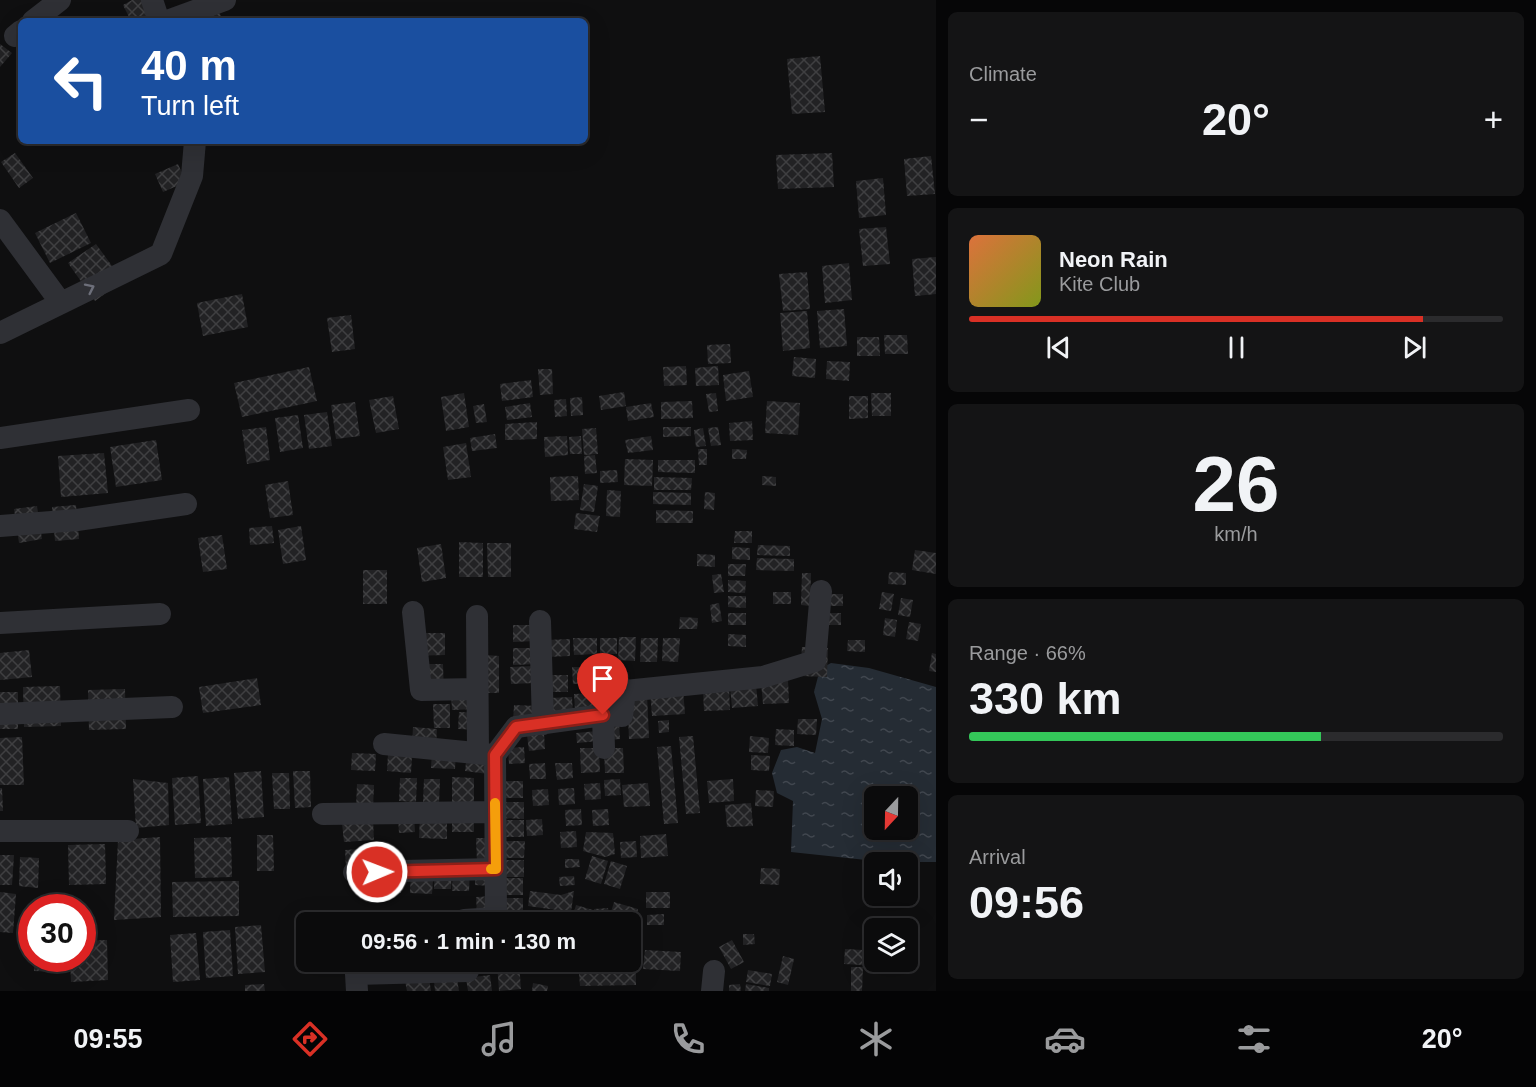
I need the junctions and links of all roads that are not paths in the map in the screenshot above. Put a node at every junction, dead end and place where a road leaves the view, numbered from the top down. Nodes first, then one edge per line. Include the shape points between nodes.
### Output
1 (60, 0) edge
2 (152, 0) edge
3 (225, 0) edge
4 (37, 18) edge
5 (158, 18) edge
6 (175, 18) edge
7 (195, 144) edge
8 (0, 220) edge
9 (61, 303) junction
10 (0, 333) edge
11 (189, 410) dead end
12 (0, 438) edge
13 (186, 504) dead end
14 (0, 526) edge
15 (821, 591) dead end
16 (413, 612) dead end
17 (160, 614) dead end
18 (477, 616) dead end
19 (540, 621) dead end
20 (0, 623) edge
21 (477, 689) junction
22 (172, 707) dead end
23 (0, 714) edge
24 (603, 715) junction
25 (543, 724) junction
26 (384, 744) dead end
27 (604, 748) dead end
28 (486, 754) junction
29 (495, 812) junction
30 (323, 814) dead end
31 (0, 831) edge
32 (128, 831) dead end
33 (496, 869) junction
34 (354, 872) dead end
35 (496, 912) edge
36 (431, 972) edge
37 (357, 991) edge

1 - 4 street
2 - 5 street
3 - 6 street
9 -> 7 street via 161,254 192,176
8 - 9 street
9 - 10 street
11 - 12 street
13 - 14 street via 77,520
15 - 24 street via 815,661 763,677 625,691 622,716
16 - 21 street via 421,690
17 - 20 street
18 - 21 street
19 - 25 street
21 - 28 street
22 - 23 street
24 - 25 street
24 - 27 street
25 - 28 street via 516,727
26 - 28 street
28 - 29 street
29 - 30 street
29 - 33 street
31 - 32 street
33 - 34 street
33 - 35 street
36 - 37 street via 356,974

